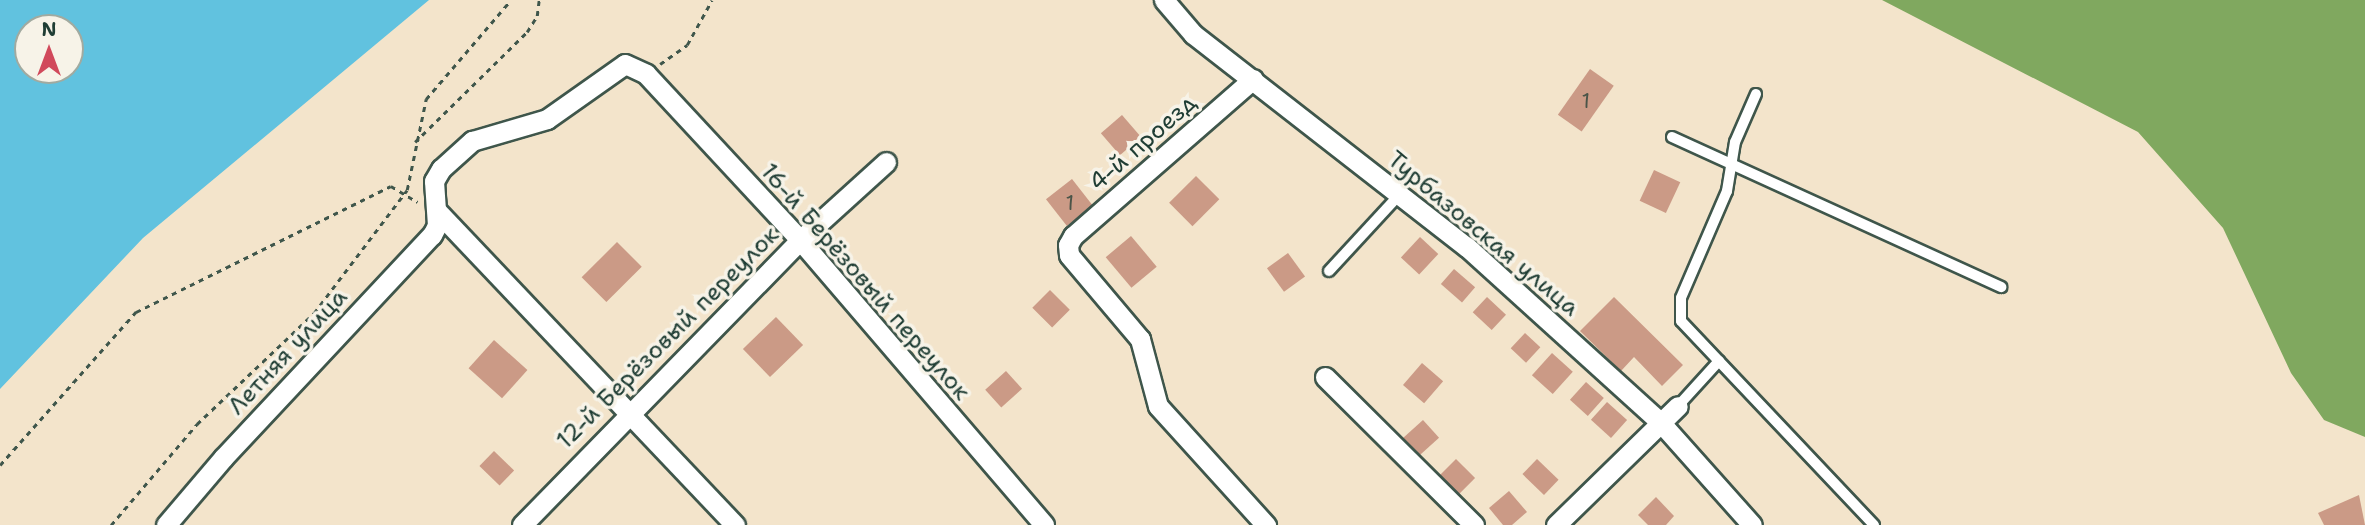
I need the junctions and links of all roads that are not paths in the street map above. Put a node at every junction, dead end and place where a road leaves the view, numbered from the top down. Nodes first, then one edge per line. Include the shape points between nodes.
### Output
1 (1164, 0) edge
2 (1253, 79) junction
3 (1756, 94) dead end
4 (1672, 137) dead end
5 (886, 162) dead end
6 (1732, 165) junction
7 (1400, 193) junction
8 (437, 211) junction
9 (800, 240) junction
10 (1329, 271) dead end
11 (2001, 287) dead end
12 (1719, 361) junction
13 (1325, 377) dead end
14 (1678, 406) joint
15 (628, 412) junction
16 (1662, 424) junction
17 (166, 525) edge
18 (522, 525) edge
19 (735, 525) edge
20 (1044, 525) edge
21 (1266, 525) edge
22 (1474, 525) edge
23 (1556, 525) edge
24 (1752, 525) edge
25 (1874, 525) edge

1 - 2 street, Турбазовская улица via 1194,34
2 - 7 street, Турбазовская улица
2 - 21 street, 4-й проезд via 1068,245 1069,255 1140,339 1158,406
3 - 6 lane via 1735,142
4 - 6 lane
5 - 9 street, 12-й Берёзовый переулок
6 - 11 lane
6 - 12 lane via 1727,191 1680,309 1681,321
7 - 10 lane
7 - 16 street, Турбазовская улица via 1467,247
8 - 9 street, 16-й Берёзовый переулок via 434,181 472,141 547,119 617,66 634,65
8 - 15 street
8 - 17 street, Летняя улица via 432,235
9 - 15 street, 12-й Берёзовый переулок
9 - 20 street, 16-й Берёзовый переулок
12 - 14 lane
12 - 25 lane
13 - 22 street
14 - 16 street
15 - 18 street, 12-й Берёзовый переулок
15 - 19 street
16 - 23 street
16 - 24 street, Турбазовская улица

